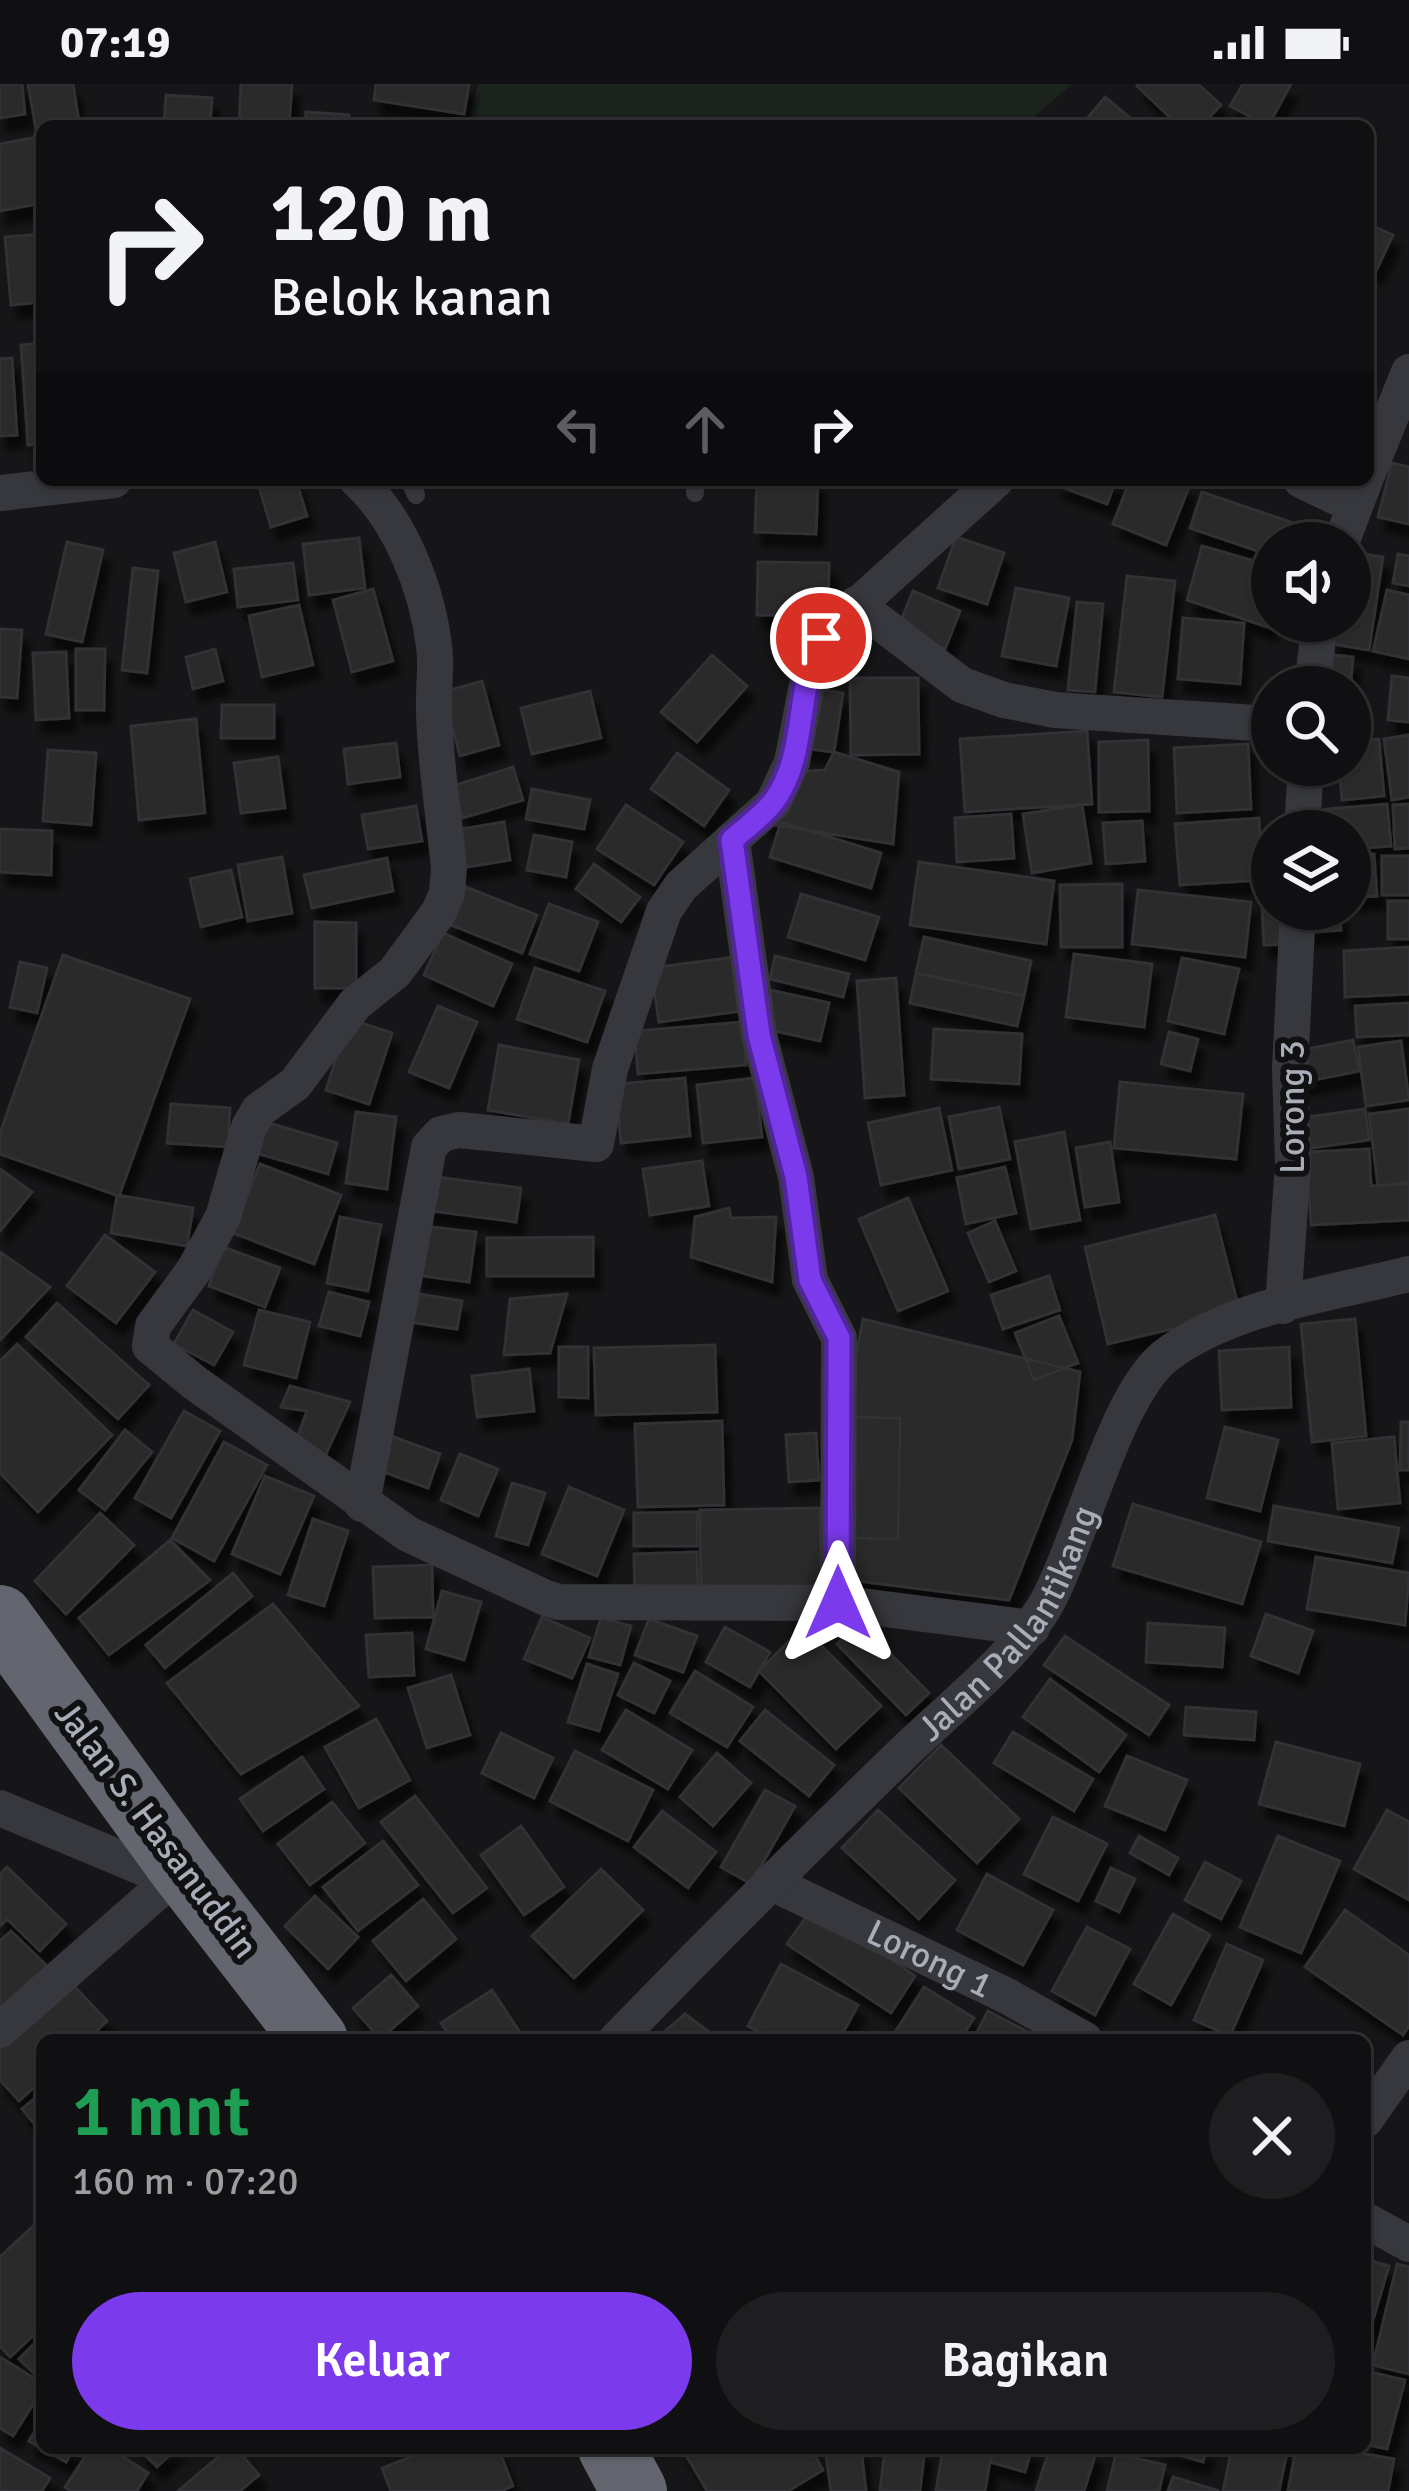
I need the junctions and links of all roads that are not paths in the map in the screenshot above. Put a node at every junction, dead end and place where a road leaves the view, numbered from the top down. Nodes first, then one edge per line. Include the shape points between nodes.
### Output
1 (1409, 372) edge
2 (1374, 459) edge
3 (61, 486) edge
4 (363, 486) edge
5 (989, 486) edge
6 (1363, 486) edge
7 (0, 493) edge
8 (1349, 522) edge
9 (856, 604) junction
10 (1251, 723) edge
11 (732, 840) junction
12 (1297, 930) edge
13 (1409, 1274) edge
14 (1283, 1306) junction
15 (362, 1504) junction
16 (838, 1603) junction
17 (0, 1618) edge
18 (1032, 1628) junction
19 (0, 1653) edge
20 (0, 1808) edge
21 (174, 1874) junction
22 (770, 1882) junction
23 (0, 2030) edge
24 (282, 2034) edge
25 (310, 2034) edge
26 (622, 2034) edge
27 (1075, 2034) edge
28 (1409, 2058) edge
29 (1371, 2112) edge
30 (1371, 2223) edge
31 (1409, 2244) edge
32 (573, 2454) edge
33 (614, 2454) edge
34 (592, 2491) edge
35 (634, 2491) edge

1 - 2 street
3 - 7 street
4 - 15 street via 387,511 434,643 447,893 395,972 355,1004 296,1084 259,1110 223,1217 150,1340 195,1383
5 - 9 street
6 - 8 street
9 - 10 street via 962,686 1004,700
9 - 11 street via 815,650 785,780
11 - 15 street via 664,911 610,1069 596,1144 460,1130 429,1147
11 - 16 street via 759,1035 796,1177 810,1280 839,1338
12 - 14 street, Lorong 3
13 - 14 street, Jalan Pallantikang
14 - 18 street, Jalan Pallantikang via 1202,1334 1165,1356 1138,1386
15 - 16 street via 408,1534 559,1602
16 - 18 street
17 - 21 highway, Jalan S. Hasanuddin
18 - 22 street, Jalan Pallantikang
19 - 21 highway, Jalan S. Hasanuddin
20 - 21 street
21 - 23 street
21 - 24 highway, Jalan S. Hasanuddin
21 - 25 highway, Jalan S. Hasanuddin
22 - 26 street, Jalan Pallantikang
22 - 27 street, Lorong 1
28 - 29 street
30 - 31 street
32 - 34 highway
33 - 35 highway

